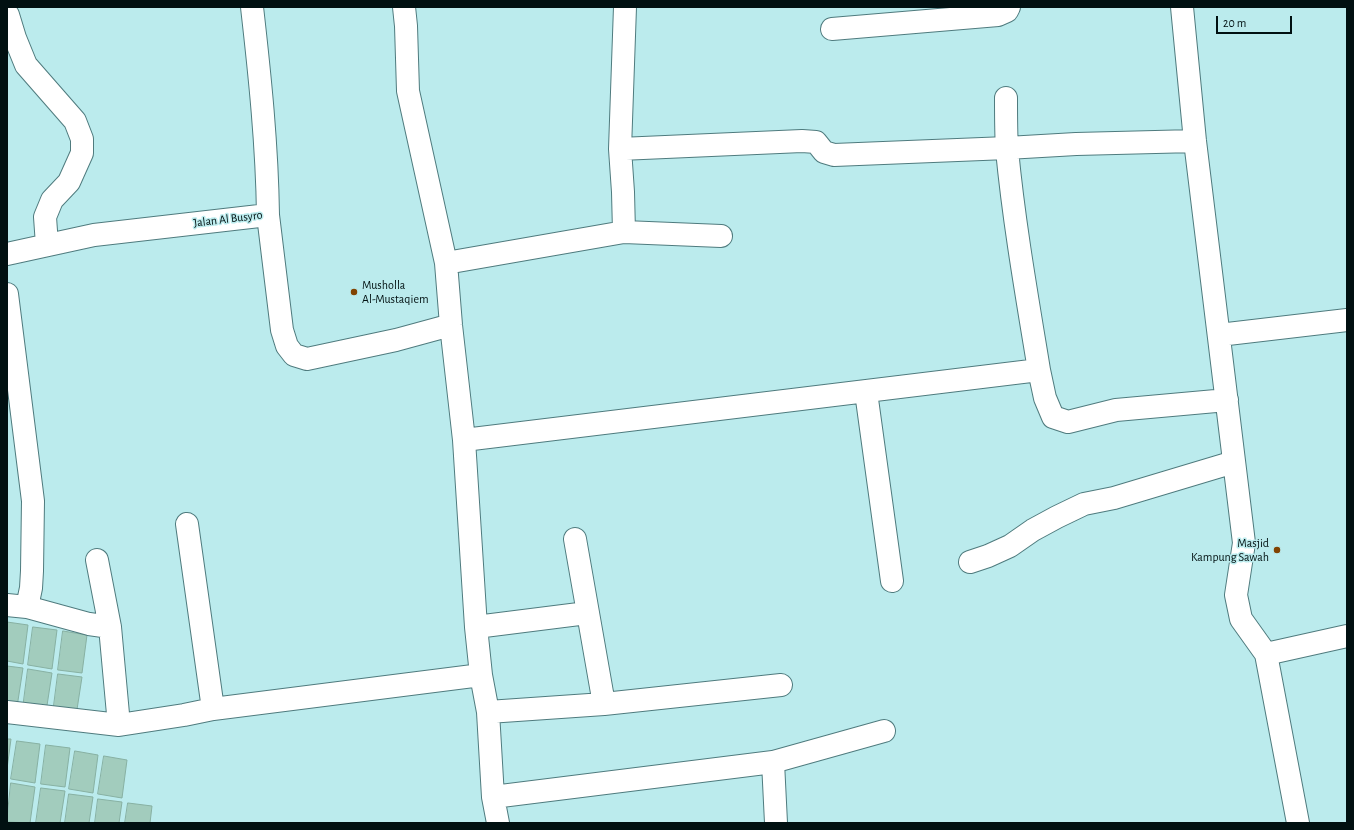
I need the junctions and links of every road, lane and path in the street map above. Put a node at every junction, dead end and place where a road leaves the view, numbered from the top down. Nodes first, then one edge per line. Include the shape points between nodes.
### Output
1 (252, 7) edge
2 (404, 7) edge
3 (625, 7) edge
4 (1009, 7) edge
5 (1182, 7) edge
6 (8, 15) edge
7 (832, 29) dead end
8 (1006, 98) dead end
9 (1195, 141) junction
10 (620, 148) junction
11 (1007, 148) junction
12 (268, 215) junction
13 (624, 232) junction
14 (721, 236) dead end
15 (47, 245) junction
16 (7, 254) edge
17 (446, 264) junction
18 (7, 294) edge
19 (1347, 320) edge
20 (451, 324) junction
21 (1219, 336) junction
22 (1039, 370) junction
23 (866, 392) junction
24 (1227, 400) junction
25 (464, 440) junction
26 (1234, 462) junction
27 (187, 524) dead end
28 (575, 539) dead end
29 (97, 560) dead end
30 (970, 562) dead end
31 (892, 580) dead end
32 (17, 606) edge
33 (587, 613) junction
34 (476, 627) junction
35 (110, 628) junction
36 (1347, 636) edge
37 (1266, 654) junction
38 (481, 675) junction
39 (782, 685) dead end
40 (604, 704) junction
41 (213, 709) junction
42 (7, 712) edge
43 (488, 712) junction
44 (119, 725) junction
45 (884, 731) dead end
46 (773, 762) junction
47 (494, 797) junction
48 (498, 823) edge
49 (776, 823) edge
50 (1298, 823) edge

1 - 12 street, Jalan Al Busyro via 261,79
2 - 17 street via 408,90
3 - 10 street
4 - 7 street via 1007,11 998,15
5 - 9 street
6 - 15 street via 26,64 75,121 82,139 82,153 69,182 52,200 45,217
8 - 11 street
9 - 11 street
9 - 21 street
10 - 11 street via 802,141 816,142 824,152 834,155
10 - 13 street
11 - 22 street
12 - 15 street, Jalan Al Busyro via 94,235
12 - 20 street via 282,330 287,346 294,355 307,359 396,340
13 - 14 street
13 - 17 street
15 - 16 street, Jalan Al Busyro
17 - 20 street
18 - 32 street via 33,501 31,588
19 - 21 street
20 - 25 street
21 - 24 street
22 - 23 street
22 - 24 street via 1045,398 1054,417 1068,422 1116,410
23 - 25 street
23 - 31 street
24 - 26 street
25 - 34 street
26 - 30 street via 1114,498 1084,504 1039,527 1010,546
26 - 37 street via 1244,543 1236,595 1241,619
27 - 41 street
28 - 33 street
29 - 35 street
32 - 35 street
33 - 34 street
33 - 40 street
34 - 38 street
35 - 44 street
36 - 37 street
37 - 50 street
38 - 41 street
38 - 43 street
39 - 40 street
40 - 43 street
41 - 44 street
42 - 44 street
43 - 47 street
45 - 46 street
46 - 47 street
46 - 49 street
47 - 48 street

